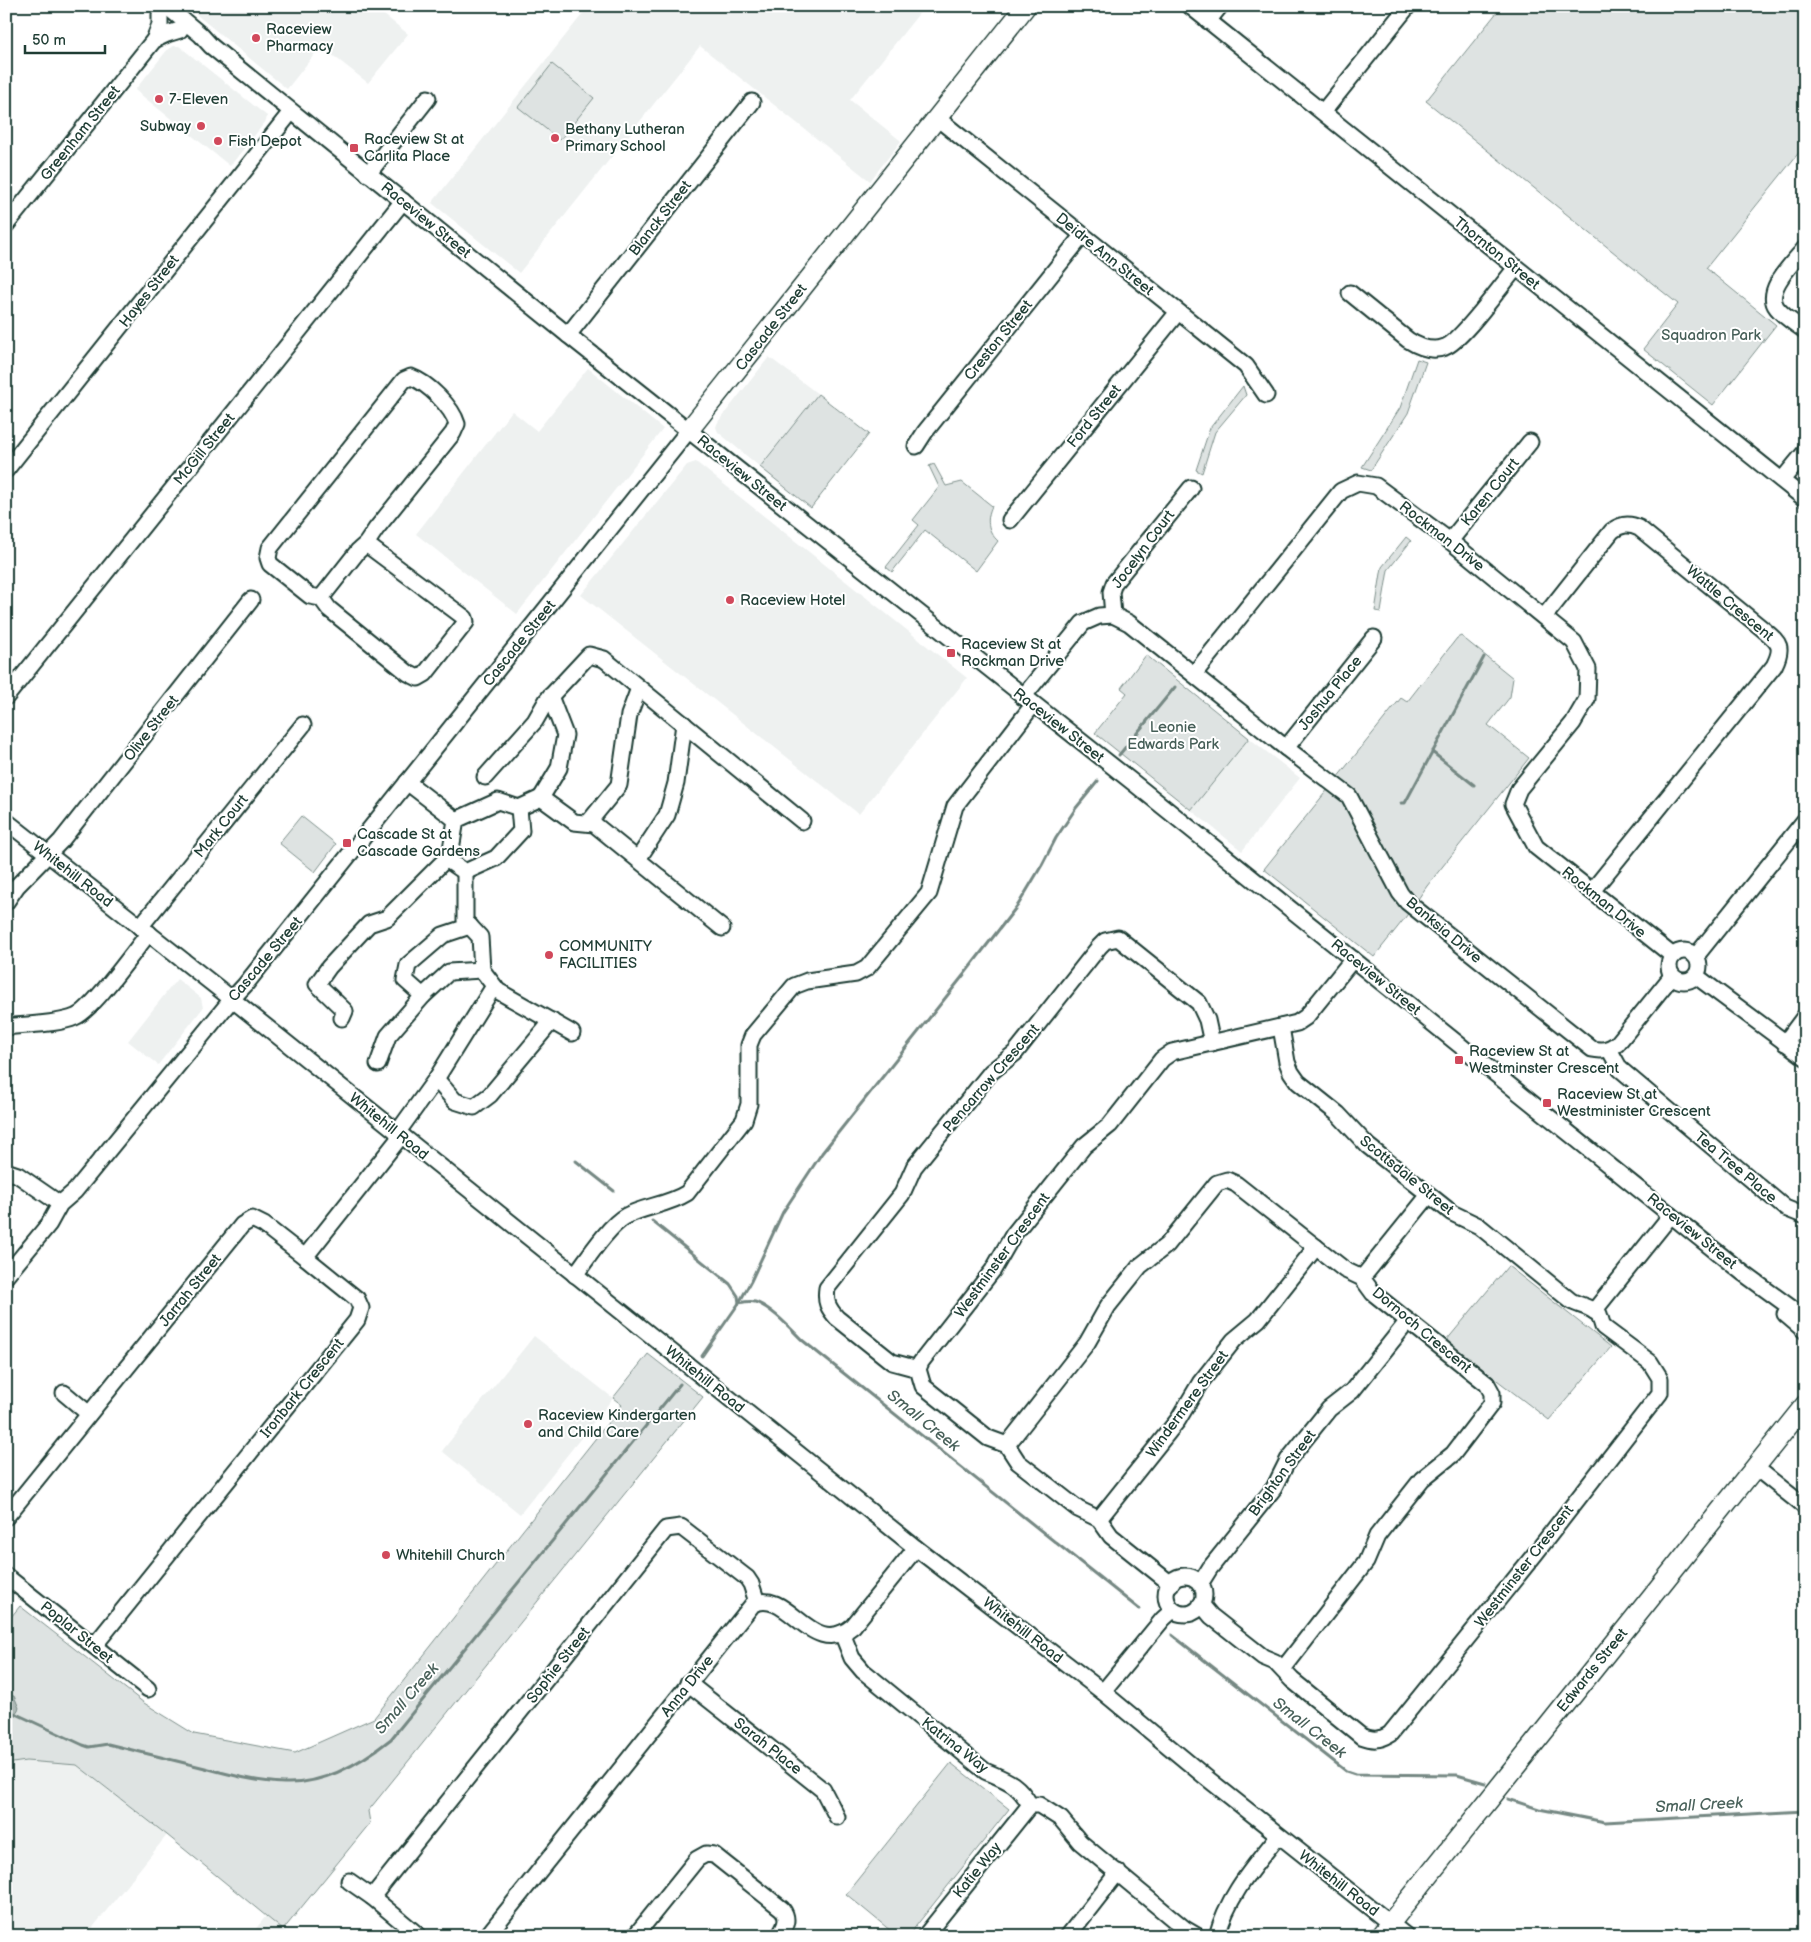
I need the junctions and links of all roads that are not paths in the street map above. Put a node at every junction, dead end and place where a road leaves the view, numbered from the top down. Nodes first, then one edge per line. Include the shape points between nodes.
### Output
1 (1026, 6) edge
2 (1190, 6) edge
3 (1220, 6) edge
4 (1408, 6) edge
5 (160, 9) edge
6 (1208, 20) junction
7 (180, 30) junction
8 (154, 40) junction
9 (211, 46) junction
10 (428, 98) dead end
11 (752, 102) dead end
12 (291, 112) junction
13 (1323, 112) junction
14 (937, 118) junction
15 (368, 174) junction
16 (403, 201) junction
17 (6, 225) edge
18 (1082, 236) junction
19 (1805, 248) edge
20 (1516, 268) junction
21 (1350, 292) dead end
22 (1178, 312) junction
23 (1805, 331) edge
24 (568, 335) junction
25 (1266, 395) dead end
26 (689, 430) junction
27 (1530, 442) dead end
28 (916, 446) dead end
29 (1805, 452) edge
30 (6, 470) edge
31 (1782, 480) junction
32 (1191, 488) dead end
33 (1805, 499) edge
34 (1010, 520) dead end
35 (1450, 541) junction
36 (366, 544) junction
37 (321, 598) junction
38 (252, 600) dead end
39 (1113, 615) junction
40 (1544, 618) junction
41 (1374, 638) dead end
42 (1194, 674) junction
43 (639, 688) junction
44 (550, 696) junction
45 (6, 697) edge
46 (1028, 701) junction
47 (684, 724) junction
48 (302, 725) dead end
49 (1286, 748) junction
50 (485, 777) dead end
51 (407, 782) junction
52 (540, 798) junction
53 (519, 808) junction
54 (456, 820) junction
55 (1805, 820) edge
56 (6, 821) edge
57 (802, 821) dead end
58 (588, 823) junction
59 (48, 854) junction
60 (450, 855) junction
61 (638, 859) junction
62 (465, 872) junction
63 (1592, 891) junction
64 (6, 902) edge
65 (470, 926) junction
66 (722, 928) dead end
67 (144, 930) junction
68 (1672, 956) junction
69 (1696, 956) junction
70 (1353, 959) junction
71 (482, 970) junction
72 (1672, 976) junction
73 (1696, 976) junction
74 (494, 986) junction
75 (423, 996) junction
76 (232, 999) junction
77 (1805, 1016) edge
78 (342, 1018) dead end
79 (552, 1021) junction
80 (6, 1027) edge
81 (1281, 1027) junction
82 (572, 1033) dead end
83 (1212, 1043) junction
84 (1785, 1043) junction
85 (1609, 1050) junction
86 (1805, 1057) edge
87 (378, 1064) dead end
88 (436, 1079) junction
89 (399, 1134) junction
90 (6, 1170) edge
91 (1429, 1195) junction
92 (60, 1204) junction
93 (1671, 1214) junction
94 (1805, 1216) edge
95 (1316, 1247) junction
96 (305, 1257) junction
97 (1743, 1273) junction
98 (575, 1275) junction
99 (6, 1276) edge
100 (1362, 1278) junction
101 (1594, 1310) junction
102 (1805, 1318) edge
103 (1408, 1321) junction
104 (1805, 1331) edge
105 (918, 1369) junction
106 (64, 1393) dead end
107 (1805, 1405) edge
108 (89, 1414) junction
109 (1007, 1445) junction
110 (1754, 1467) junction
111 (1805, 1507) edge
112 (6, 1517) edge
113 (1099, 1519) junction
114 (916, 1548) junction
115 (6, 1576) edge
116 (1170, 1584) junction
117 (1200, 1584) junction
118 (758, 1602) junction
119 (1201, 1604) junction
120 (1173, 1610) junction
121 (842, 1633) junction
122 (94, 1646) junction
123 (1283, 1669) junction
124 (688, 1684) junction
125 (148, 1689) dead end
126 (1103, 1692) junction
127 (1030, 1804) junction
128 (837, 1817) dead end
129 (1278, 1836) junction
130 (1118, 1872) junction
131 (349, 1882) dead end
132 (372, 1897) junction
133 (1385, 1930) edge
134 (419, 1936) edge
135 (487, 1936) edge
136 (635, 1936) edge
137 (779, 1936) edge
138 (925, 1936) edge
139 (1068, 1936) edge
140 (1197, 1936) edge
141 (1217, 1936) edge
142 (1406, 1936) edge

1 - 14 main road, Cascade Street
2 - 6 street, Thornton Street
3 - 6 street
4 - 13 street
5 - 7 street, Raceview Street
5 - 8 street, Greenham Street via 160,25
5 - 9 street, Raceview Street via 201,34
6 - 13 street, Thornton Street
7 - 8 street, Greenham Street
7 - 9 street, Raceview Street via 195,42
8 - 17 street, Greenham Street
9 - 12 street, Raceview Street
10 - 15 street
11 - 24 street, Blanck Street
12 - 15 street, Raceview Street
12 - 30 street, Hayes Street
13 - 20 street, Thornton Street
14 - 18 street, Deidre Ann Street
14 - 26 main road, Cascade Street
15 - 16 street, Raceview Street
16 - 24 street, Raceview Street
16 - 45 street, McGill Street
18 - 22 street, Deidre Ann Street
18 - 28 street, Creston Street
19 - 23 street via 1780,279 1773,298 1777,307
20 - 21 street via 1454,342 1436,349 1417,346
20 - 31 street, Thornton Street
22 - 25 street, Deidre Ann Street via 1246,366
22 - 34 street, Ford Street
24 - 26 street, Raceview Street
26 - 46 street, Raceview Street
26 - 51 street, Cascade Street
27 - 35 street, Karen Court
29 - 31 street
31 - 33 street, Thornton Street
32 - 39 street, Jocelyn Court via 1114,583 1111,592
35 - 40 street, Rockman Drive
35 - 42 street, Rockman Drive via 1376,486 1358,483 1341,491
36 - 37 street
36 - 37 street via 465,618 466,622 425,674 418,678 408,673 329,609
36 - 37 street via 457,424 440,398 411,377 404,380 270,548 268,558 276,570 310,596
38 - 59 street, Olive Street via 62,842
39 - 42 street
39 - 46 street via 1099,616 1083,623
40 - 63 street, Rockman Drive via 1574,642 1588,669 1586,699 1573,723 1519,790 1513,804 1536,847
40 - 63 street, Wattle Crescent via 1612,531 1618,526 1632,525 1764,630 1780,647 1774,666
41 - 49 street, Joshua Place
42 - 49 street, Banksia Drive
43 - 44 street via 604,659 589,655
43 - 47 street
43 - 58 street via 629,715 618,785
44 - 50 street via 535,721
44 - 52 street via 565,735 559,768
46 - 70 street, Raceview Street
46 - 98 street via 955,806 929,893 867,968 856,974 794,986 753,1035 749,1045 749,1104 744,1120 687,1193 677,1200 627,1215 617,1222
47 - 57 street
47 - 61 street via 676,783 667,815
48 - 67 street, Mark Court
49 - 85 street, Banksia Drive via 1349,796 1407,902 1587,1045
51 - 54 street
51 - 76 street, Cascade Street
52 - 53 street
52 - 58 street via 574,822
53 - 54 street via 498,801
53 - 62 street via 521,831 496,858
54 - 60 street
55 - 69 street
56 - 59 street, Whitehill Road
58 - 61 street via 594,824
59 - 64 street, Olive Street
59 - 67 street, Whitehill Road
60 - 62 street via 449,860
60 - 78 street via 387,918 369,924 317,984 345,1011
61 - 66 street
62 - 65 street via 465,921
63 - 68 street, Rockman Drive
65 - 71 street via 480,937
65 - 75 street via 443,935 408,965 405,980
67 - 76 street, Whitehill Road
67 - 80 street, Mark Court via 89,1007 77,1016
68 - 69 street via 1682,951
68 - 72 street via 1669,964
69 - 73 street via 1699,966
70 - 81 street, Westminster Crescent via 1306,1017
70 - 93 street, Raceview Street
71 - 74 street
71 - 75 street via 449,972
72 - 73 street via 1682,981
72 - 85 street
73 - 84 street
74 - 79 street
74 - 88 street
75 - 87 street via 388,1036
76 - 89 street, Whitehill Road
76 - 92 street, Cascade Street via 75,1191
77 - 84 street
79 - 82 street
79 - 88 street via 490,1095 474,1107 455,1101
81 - 83 street, Westminster Crescent
81 - 91 street, Scottsdale Street via 1286,1062 1298,1082 1338,1114 1368,1146
83 - 105 street, Westminster Crescent via 1172,1052 1162,1059 1110,1125 1084,1146 1013,1235 993,1270 920,1362
83 - 105 street, Pencarrow Crescent via 1207,1018 1199,1003 1118,938 1099,946 1015,1053 991,1072 914,1167 902,1194 828,1288 826,1304 837,1318 892,1362
84 - 86 street
85 - 94 street, Tea Tree Place via 1620,1069 1785,1208
88 - 89 street
89 - 96 street
89 - 98 street, Whitehill Road
90 - 92 street
91 - 100 street
91 - 101 street, Scottsdale Street via 1452,1213 1479,1226 1571,1301
92 - 99 street, Cascade Street via 49,1224
93 - 97 street, Raceview Street
93 - 101 street
95 - 100 street, Dornoch Crescent via 1345,1270
95 - 109 street, Dornoch Crescent via 1236,1184 1227,1180 1217,1183 1167,1245 1140,1266 1113,1300 1087,1343
95 - 113 street, Windermere Street via 1258,1320 1234,1340 1200,1383 1178,1420
96 - 108 street, Jarrah Street via 264,1225 252,1219 242,1225
96 - 122 street, Ironbark Crescent via 357,1299 361,1308 357,1320
97 - 102 street, Raceview Street
97 - 104 street, Raceview Street
98 - 114 street, Whitehill Road
100 - 103 street, Dornoch Crescent via 1373,1293
101 - 123 street, Westminster Crescent via 1599,1314 1603,1327 1650,1362 1660,1378 1660,1393 1400,1724 1382,1739 1371,1740 1361,1736
103 - 117 street, Brighton Street via 1352,1391 1329,1409 1288,1460 1274,1488
103 - 123 street, Dornoch Crescent via 1487,1384 1492,1393 1492,1403 1453,1454 1422,1480 1377,1536 1366,1562
105 - 109 street via 923,1386 984,1435
106 - 108 street
107 - 110 main road, Edwards Street
108 - 112 street, Jarrah Street
109 - 113 street via 1018,1462 1078,1510
110 - 111 street
110 - 133 main road, Edwards Street
113 - 116 street via 1111,1536
114 - 121 street via 853,1626
114 - 126 street, Whitehill Road
115 - 122 street, Poplar Street
116 - 117 street via 1184,1576
116 - 120 street via 1166,1596
117 - 119 street via 1204,1594
118 - 121 street via 765,1600 779,1605 818,1633
118 - 124 street, Anna Drive via 748,1609
118 - 132 street, Sophie Street via 747,1578 681,1527 666,1529
119 - 120 street via 1192,1613
119 - 123 street, Westminster Crescent via 1216,1620
120 - 126 street
121 - 127 street, Katrina Way via 852,1658 863,1671 985,1771 1007,1780 1022,1791
122 - 125 street, Poplar Street
124 - 128 street, Sarah Place via 823,1790
124 - 135 street, Anna Drive
126 - 129 street, Whitehill Road
127 - 130 street, Katrina Way via 1039,1804 1061,1819 1080,1842
127 - 138 street, Katie Way
129 - 133 street, Whitehill Road
129 - 141 street via 1236,1890 1222,1917
130 - 139 street
130 - 140 street, Katrina Way
131 - 132 street
132 - 134 street
133 - 142 street, Whitehill Road
136 - 137 street via 697,1859 706,1854 714,1855 782,1909 786,1923

